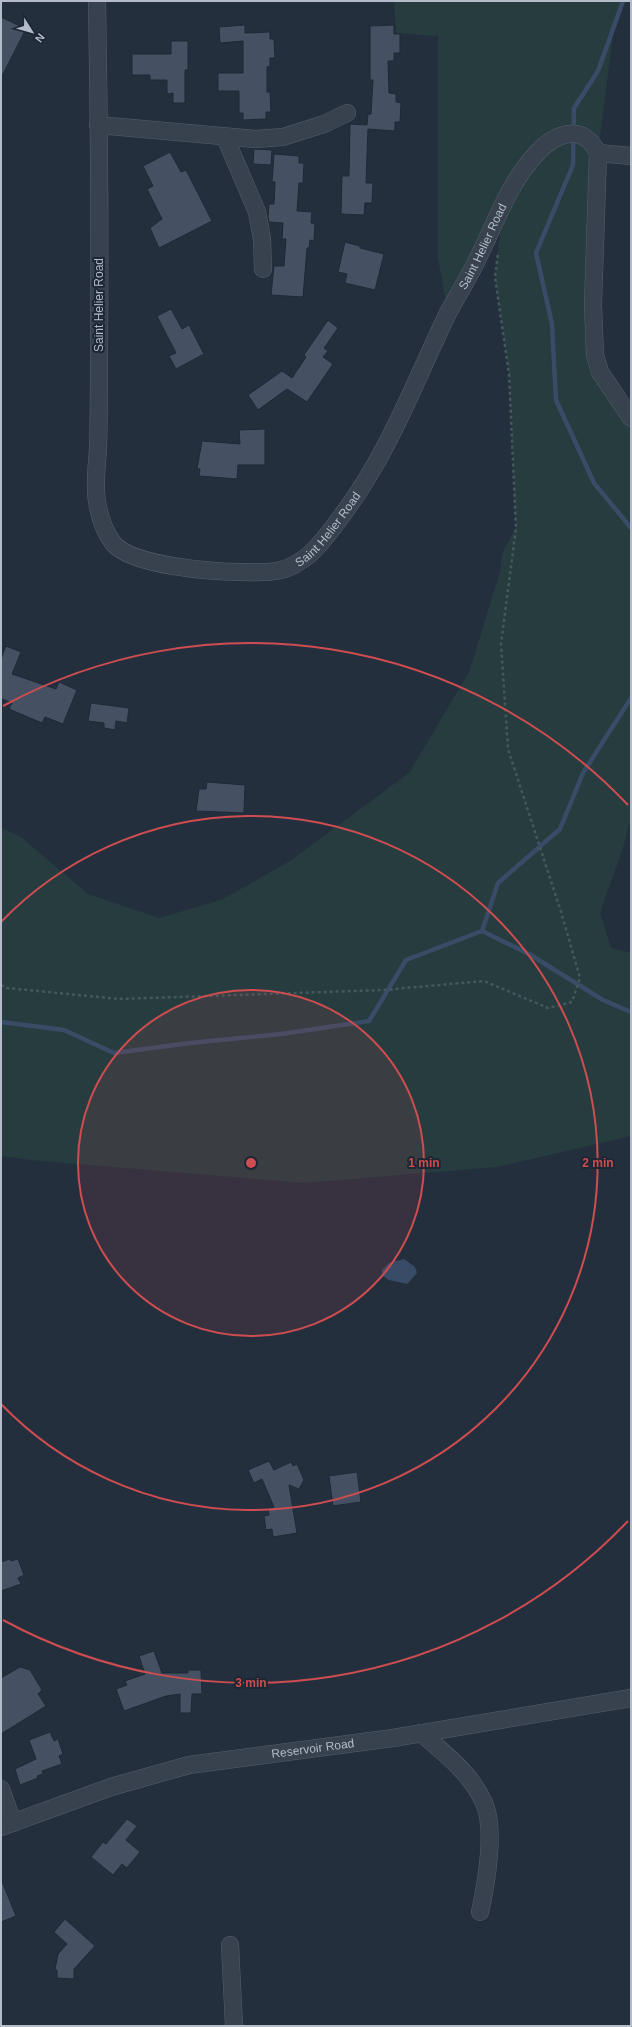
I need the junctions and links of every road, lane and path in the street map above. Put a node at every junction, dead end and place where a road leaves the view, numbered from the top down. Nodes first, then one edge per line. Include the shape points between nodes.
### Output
1 (97, 1) edge
2 (347, 113) dead end
3 (98, 125) junction
4 (225, 137) junction
5 (598, 153) junction
6 (631, 156) edge
7 (499, 248) dead end
8 (263, 269) dead end
9 (631, 418) edge
10 (1, 985) edge
11 (631, 1698) edge
12 (421, 1733) junction
13 (1, 1788) edge
14 (7, 1825) edge
15 (480, 1912) dead end
16 (230, 1946) dead end
17 (234, 2026) edge

1 - 3 street, Saint Helier Road
2 - 4 street via 324,124 283,137
3 - 4 street
3 - 5 street, Saint Helier Road via 99,349 96,494 102,521 119,550 134,557 149,562 235,572 278,572 298,563 321,542 358,495 385,447 448,313 519,176 534,155 547,143 578,134 594,144
4 - 8 street via 257,212 262,239
5 - 6 street
5 - 9 street via 593,305 595,355 600,372
7 - 10 path via 496,277 509,374 516,528 501,644 508,749 580,978 572,1002 548,1008 484,981 383,990 119,999 7,988
11 - 12 street, Reservoir Road
12 - 14 street, Reservoir Road via 189,1765 111,1787
12 - 15 street via 458,1764 474,1784 485,1804 490,1823 486,1884
13 - 14 street
16 - 17 street

